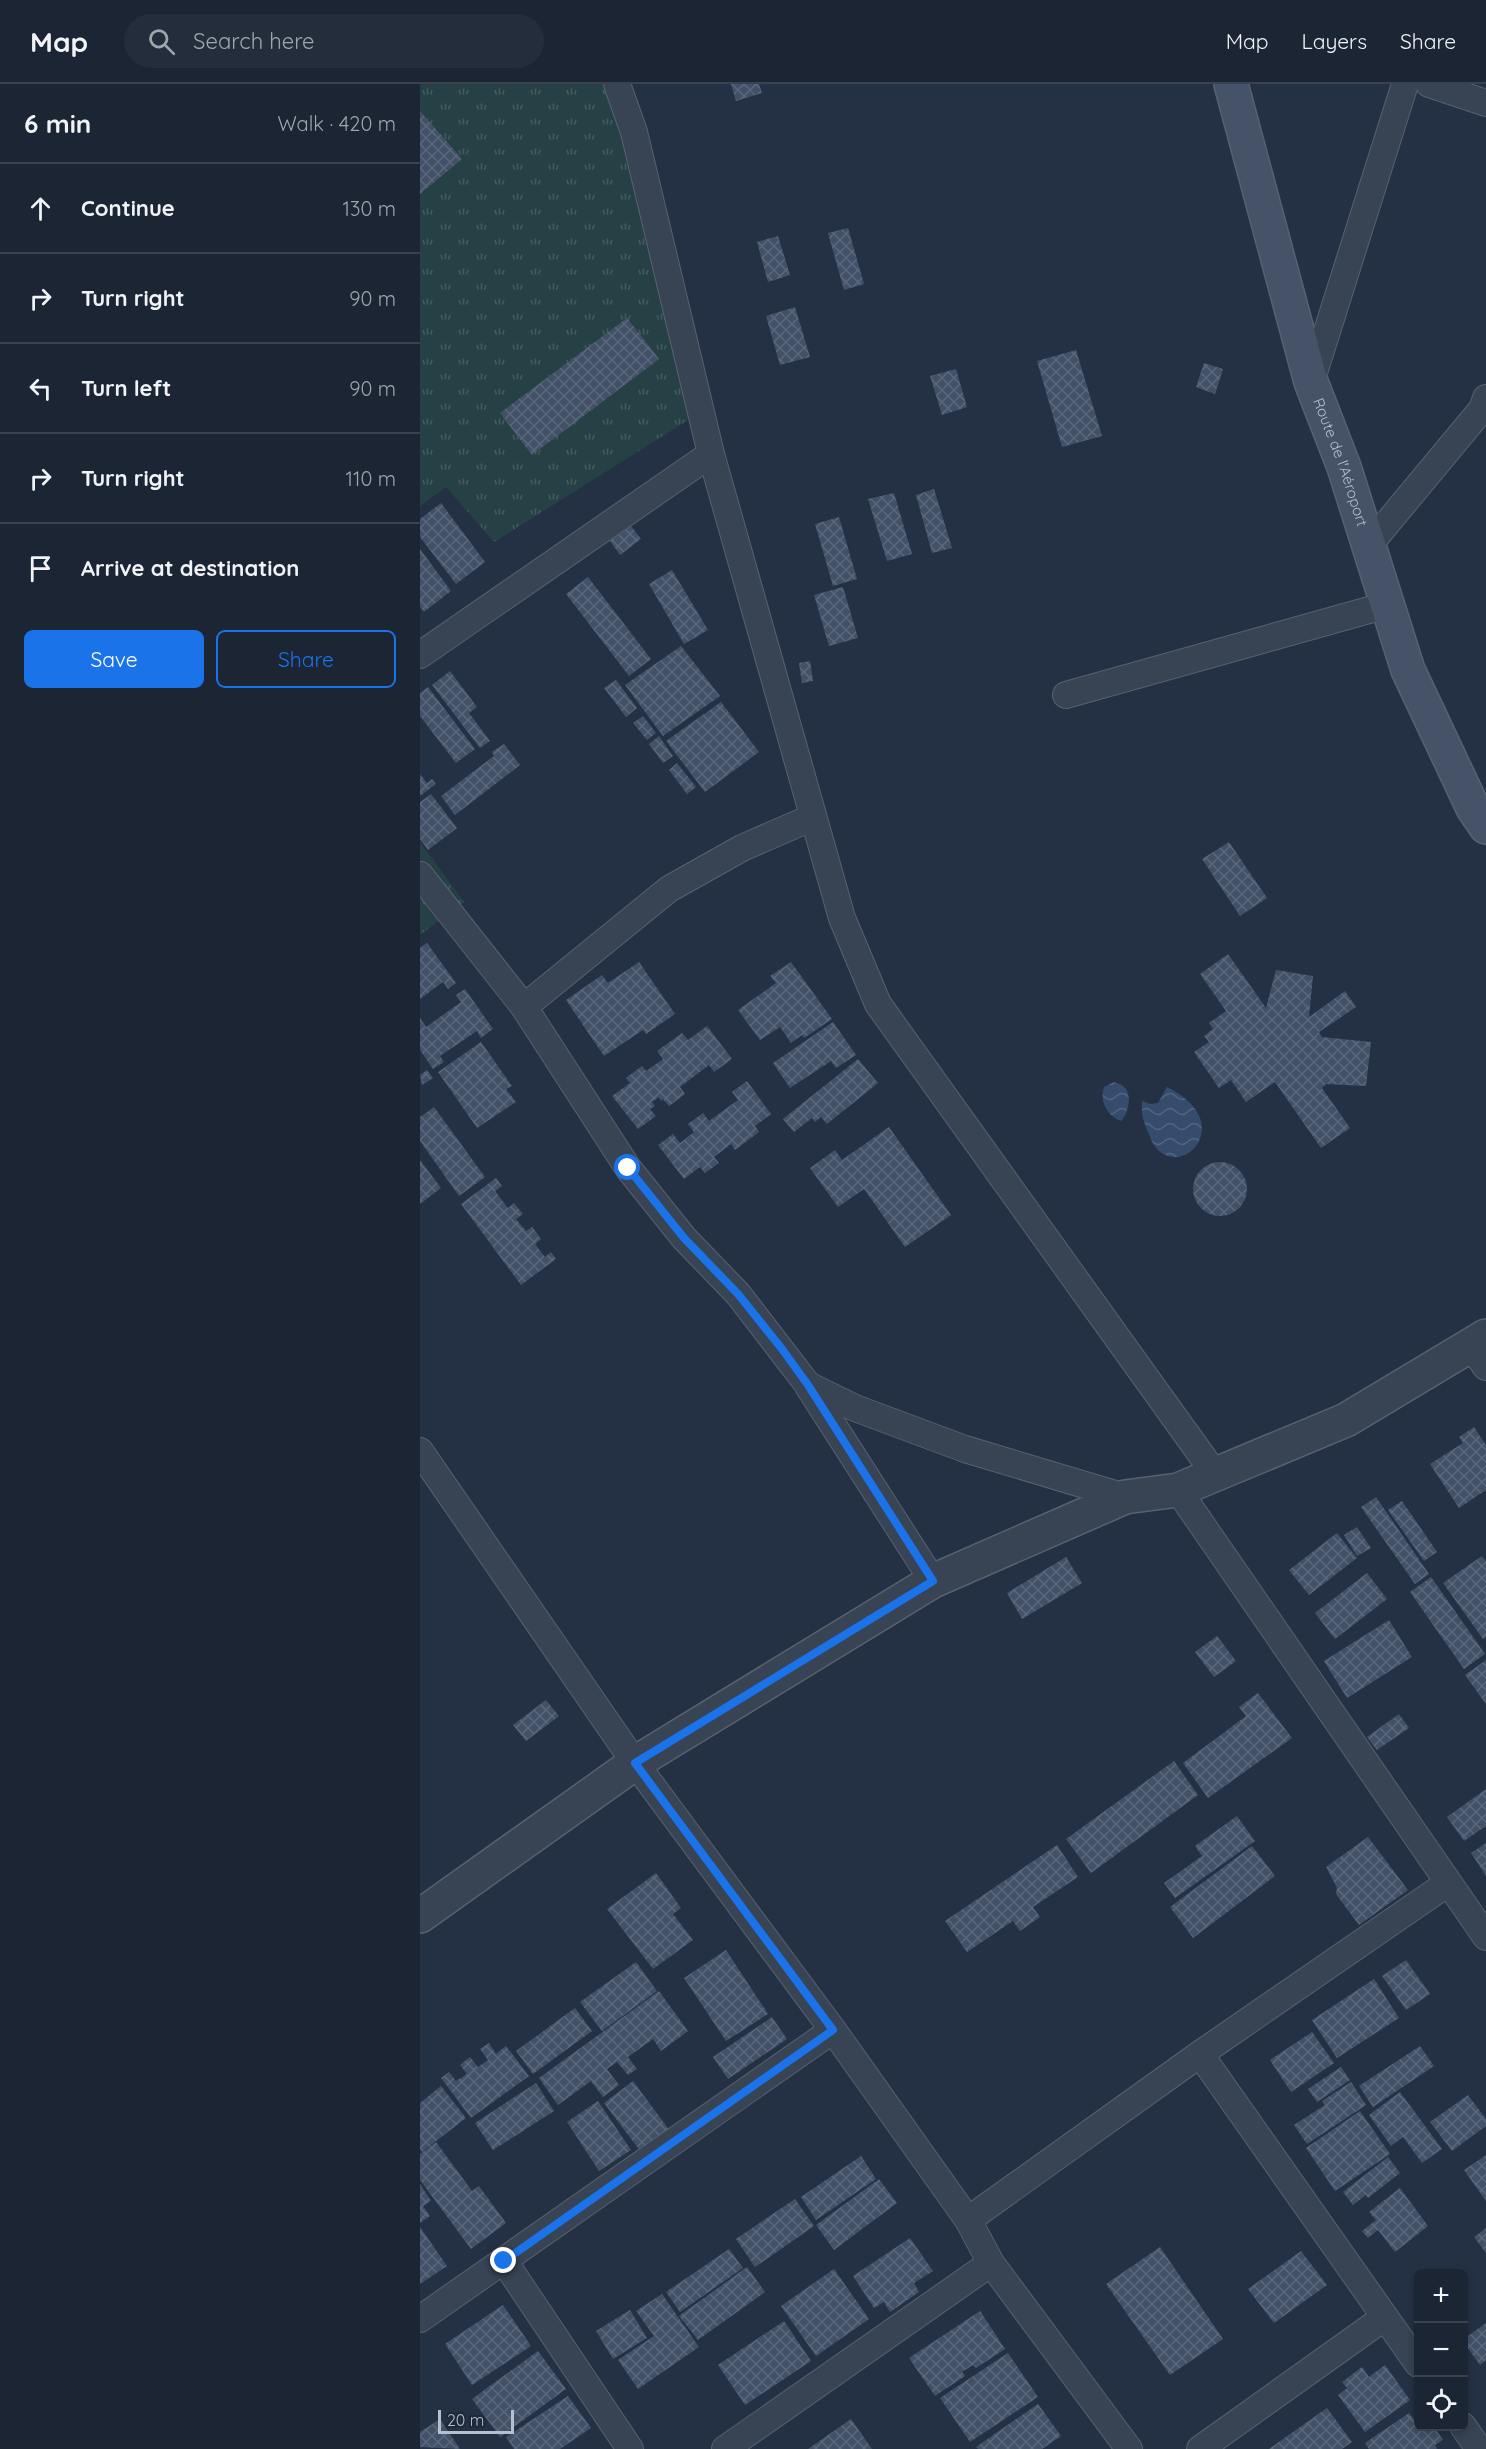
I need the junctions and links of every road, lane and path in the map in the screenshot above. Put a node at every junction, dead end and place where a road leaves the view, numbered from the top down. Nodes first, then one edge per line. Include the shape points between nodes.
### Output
1 (617, 84) edge
2 (1231, 84) edge
3 (1406, 84) edge
4 (1429, 84) edge
5 (1486, 103) edge
6 (1311, 382) junction
7 (1485, 405) edge
8 (711, 454) junction
9 (1369, 545) junction
10 (1387, 605) junction
11 (420, 655) edge
12 (1066, 695) dead end
13 (813, 817) junction
14 (1486, 827) edge
15 (420, 875) edge
16 (524, 1007) junction
17 (1481, 1350) edge
18 (808, 1385) junction
19 (420, 1451) edge
20 (1215, 1474) junction
21 (1178, 1490) junction
22 (1125, 1497) junction
23 (933, 1581) junction
24 (635, 1763) junction
25 (1448, 1883) junction
26 (420, 1916) edge
27 (1486, 1937) edge
28 (833, 2030) junction
29 (1200, 2054) junction
30 (968, 2220) junction
31 (504, 2261) junction
32 (991, 2263) junction
33 (1385, 2317) junction
34 (420, 2319) edge
35 (1414, 2357) edge
36 (1466, 2431) edge
37 (630, 2449) edge
38 (725, 2449) edge
39 (1129, 2449) edge
40 (1200, 2449) edge
41 (1479, 2449) edge

1 - 8 street via 634,132
2 - 6 main road, Route de l'Aéroport
3 - 6 street
4 - 5 street
6 - 9 main road, Route de l'Aéroport
7 - 9 street
8 - 11 street
8 - 13 street
9 - 10 main road, Route de l'Aéroport
10 - 12 street
10 - 14 main road, Route de l'Aéroport via 1408,670 1473,808
13 - 16 street via 742,848 669,889
13 - 20 street via 842,918 878,1004
15 - 16 street
16 - 18 street via 628,1168 684,1238 738,1294
17 - 20 street via 1346,1420
18 - 22 street via 855,1408 965,1449
18 - 23 street
19 - 24 street
20 - 21 street
21 - 22 street
21 - 25 street
22 - 23 street
23 - 24 street
24 - 26 street
24 - 28 street
25 - 27 street
25 - 29 street
28 - 30 street
28 - 31 street
29 - 30 street
29 - 33 street
30 - 32 street
31 - 34 street
31 - 37 street
32 - 38 street
32 - 39 street
33 - 35 street
33 - 40 street
36 - 41 street

